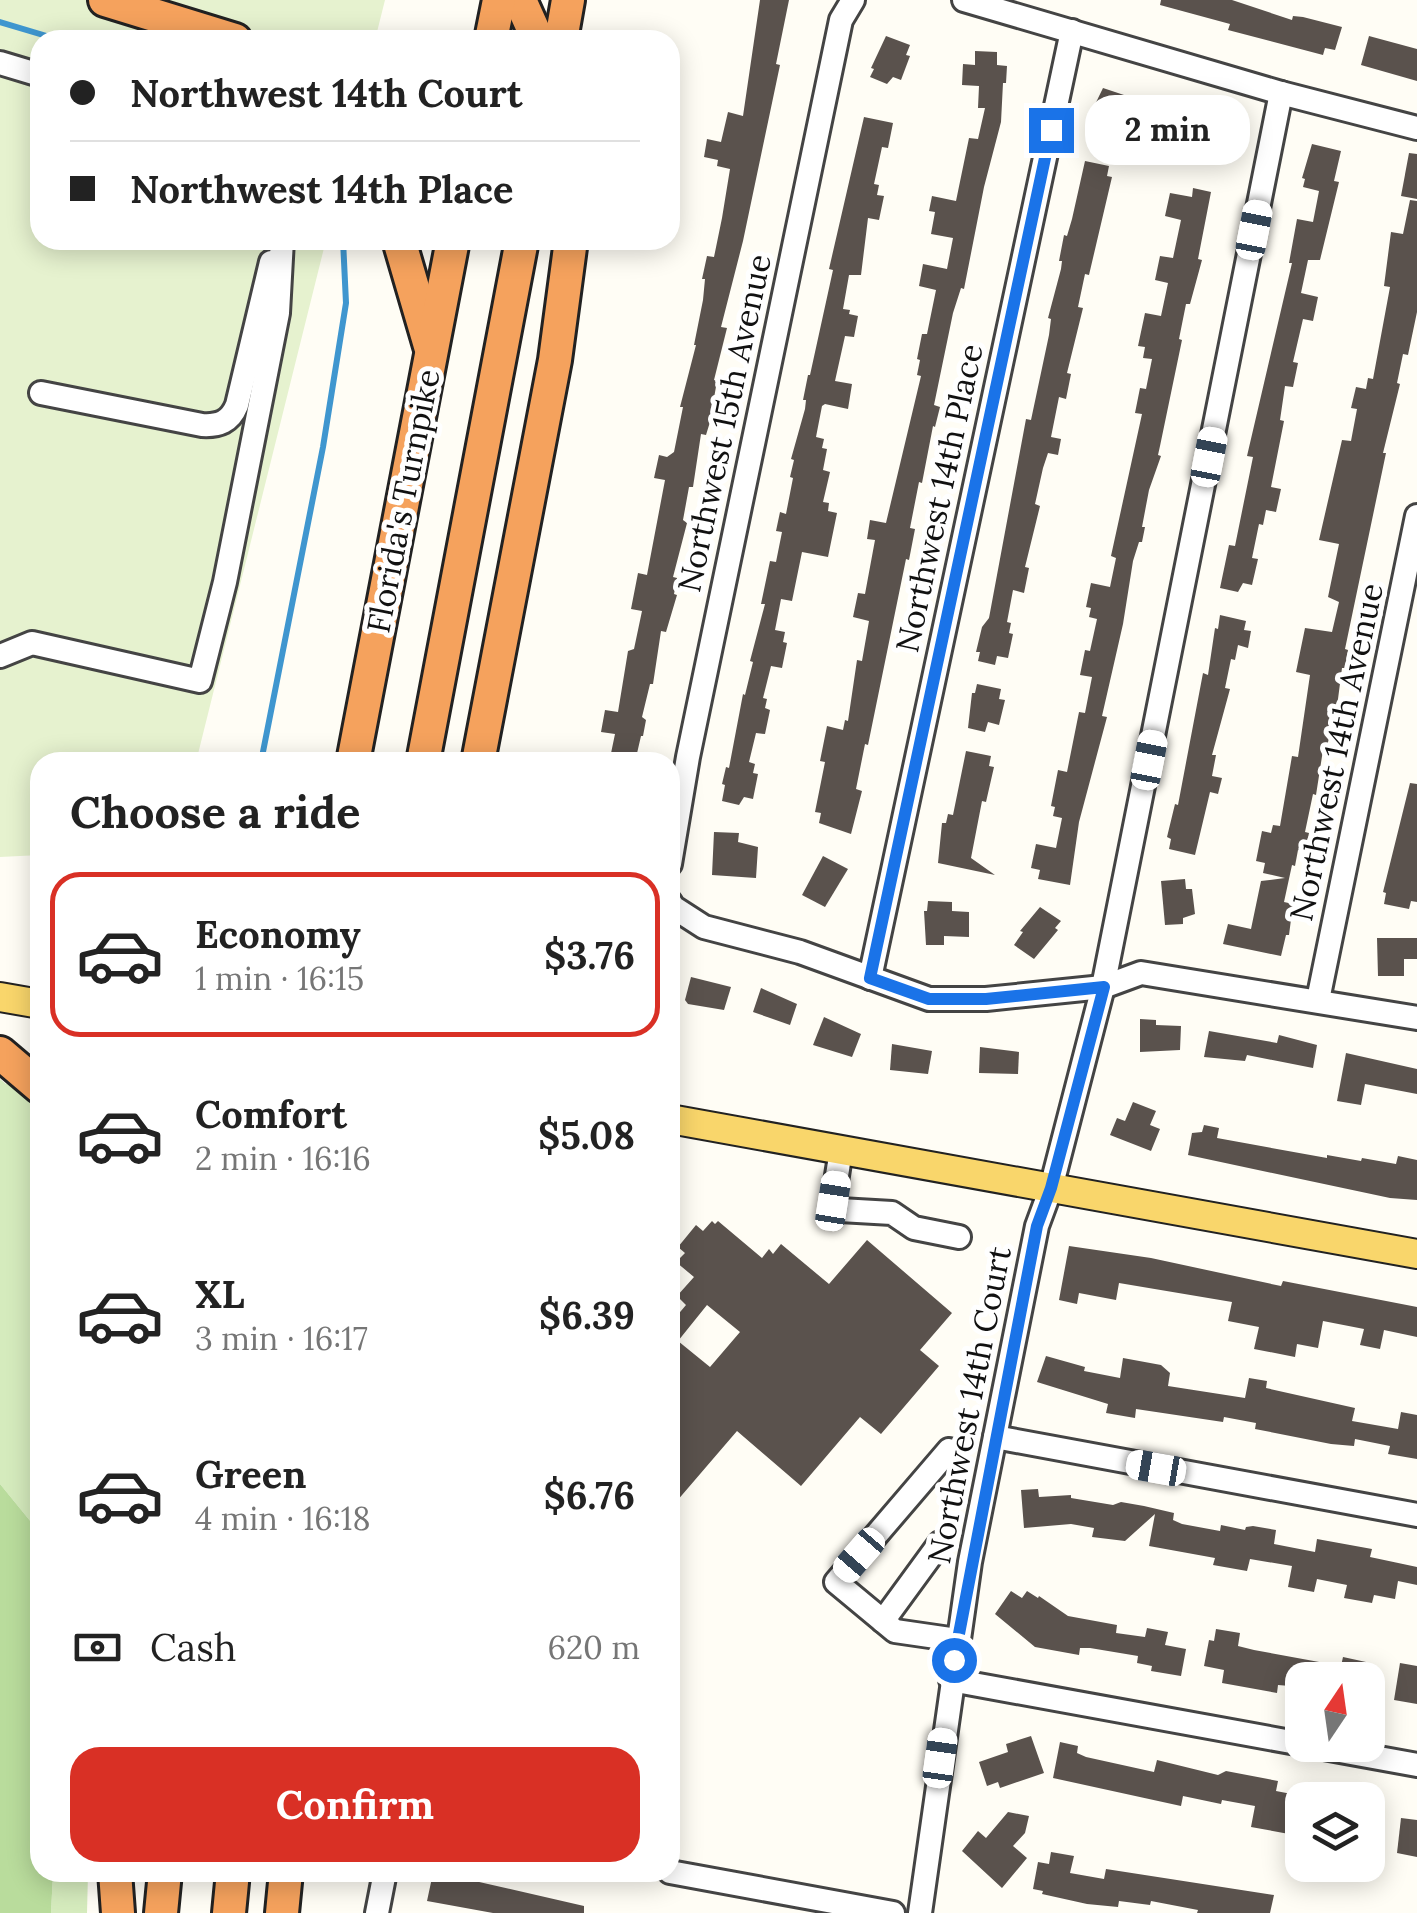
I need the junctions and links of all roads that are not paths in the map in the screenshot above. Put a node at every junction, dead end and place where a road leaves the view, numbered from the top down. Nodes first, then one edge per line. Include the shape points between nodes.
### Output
1 (105, 0) edge
2 (499, 0) edge
3 (520, 0) edge
4 (568, 0) edge
5 (853, 0) edge
6 (964, 0) edge
7 (208, 30) edge
8 (493, 30) edge
9 (534, 30) edge
10 (562, 30) edge
11 (1072, 30) junction
12 (0, 63) edge
13 (30, 72) edge
14 (1282, 93) junction
15 (1417, 128) edge
16 (276, 250) edge
17 (279, 250) edge
18 (402, 250) edge
19 (451, 250) edge
20 (520, 250) edge
21 (570, 250) edge
22 (432, 352) junction
23 (41, 393) dead end
24 (1417, 516) edge
25 (0, 656) edge
26 (355, 752) edge
27 (425, 752) edge
28 (480, 752) edge
29 (680, 805) edge
30 (680, 910) edge
31 (870, 978) junction
32 (1104, 987) junction
33 (0, 997) edge
34 (1318, 1000) junction
35 (30, 1002) edge
36 (1417, 1018) edge
37 (0, 1053) edge
38 (30, 1078) edge
39 (680, 1121) edge
40 (841, 1150) junction
41 (1051, 1188) junction
42 (959, 1237) dead end
43 (1417, 1254) edge
44 (995, 1437) junction
45 (948, 1450) dead end
46 (1417, 1514) edge
47 (940, 1543) dead end
48 (882, 1621) junction
49 (957, 1640) junction
50 (950, 1680) junction
51 (1285, 1741) edge
52 (1385, 1759) edge
53 (1417, 1765) edge
54 (680, 1874) edge
55 (116, 1882) edge
56 (164, 1882) edge
57 (232, 1882) edge
58 (285, 1882) edge
59 (383, 1882) edge
60 (118, 1913) edge
61 (161, 1913) edge
62 (228, 1913) edge
63 (282, 1913) edge
64 (377, 1913) edge
65 (893, 1913) edge
66 (920, 1913) edge

1 - 7 highway
2 - 8 highway
3 - 9 highway
4 - 10 highway
5 - 29 street, Northwest 15th Avenue via 842,20
6 - 11 street
11 - 14 street
11 - 31 street, Northwest 14th Place
12 - 13 street
14 - 15 street
14 - 32 street, Northwest 14th Court
16 - 23 street via 228,420 202,425
17 - 25 street via 278,313 200,680 32,644
18 - 22 highway
19 - 22 highway, Florida's Turnpike
20 - 27 highway, Florida's Turnpike
21 - 28 highway
22 - 26 highway, Florida's Turnpike
24 - 34 street, Northwest 14th Avenue
30 - 31 street via 704,928
31 - 32 street via 929,999
32 - 34 street via 1141,973
32 - 41 street, Northwest 14th Court
33 - 35 main road
34 - 36 street
37 - 38 highway
39 - 40 main road
40 - 41 main road
40 - 42 street via 833,1201 840,1210 892,1212 914,1228
41 - 43 main road
41 - 44 street, Northwest 14th Court via 1037,1226
44 - 46 street
44 - 49 street, Northwest 14th Court
45 - 48 street via 836,1582
47 - 48 street
48 - 49 street via 895,1632
49 - 50 street, Northwest 14th Court
50 - 51 street
50 - 66 street, Northwest 14th Court
52 - 53 street
54 - 65 street
55 - 60 highway
56 - 61 highway
57 - 62 highway
58 - 63 highway
59 - 64 street

